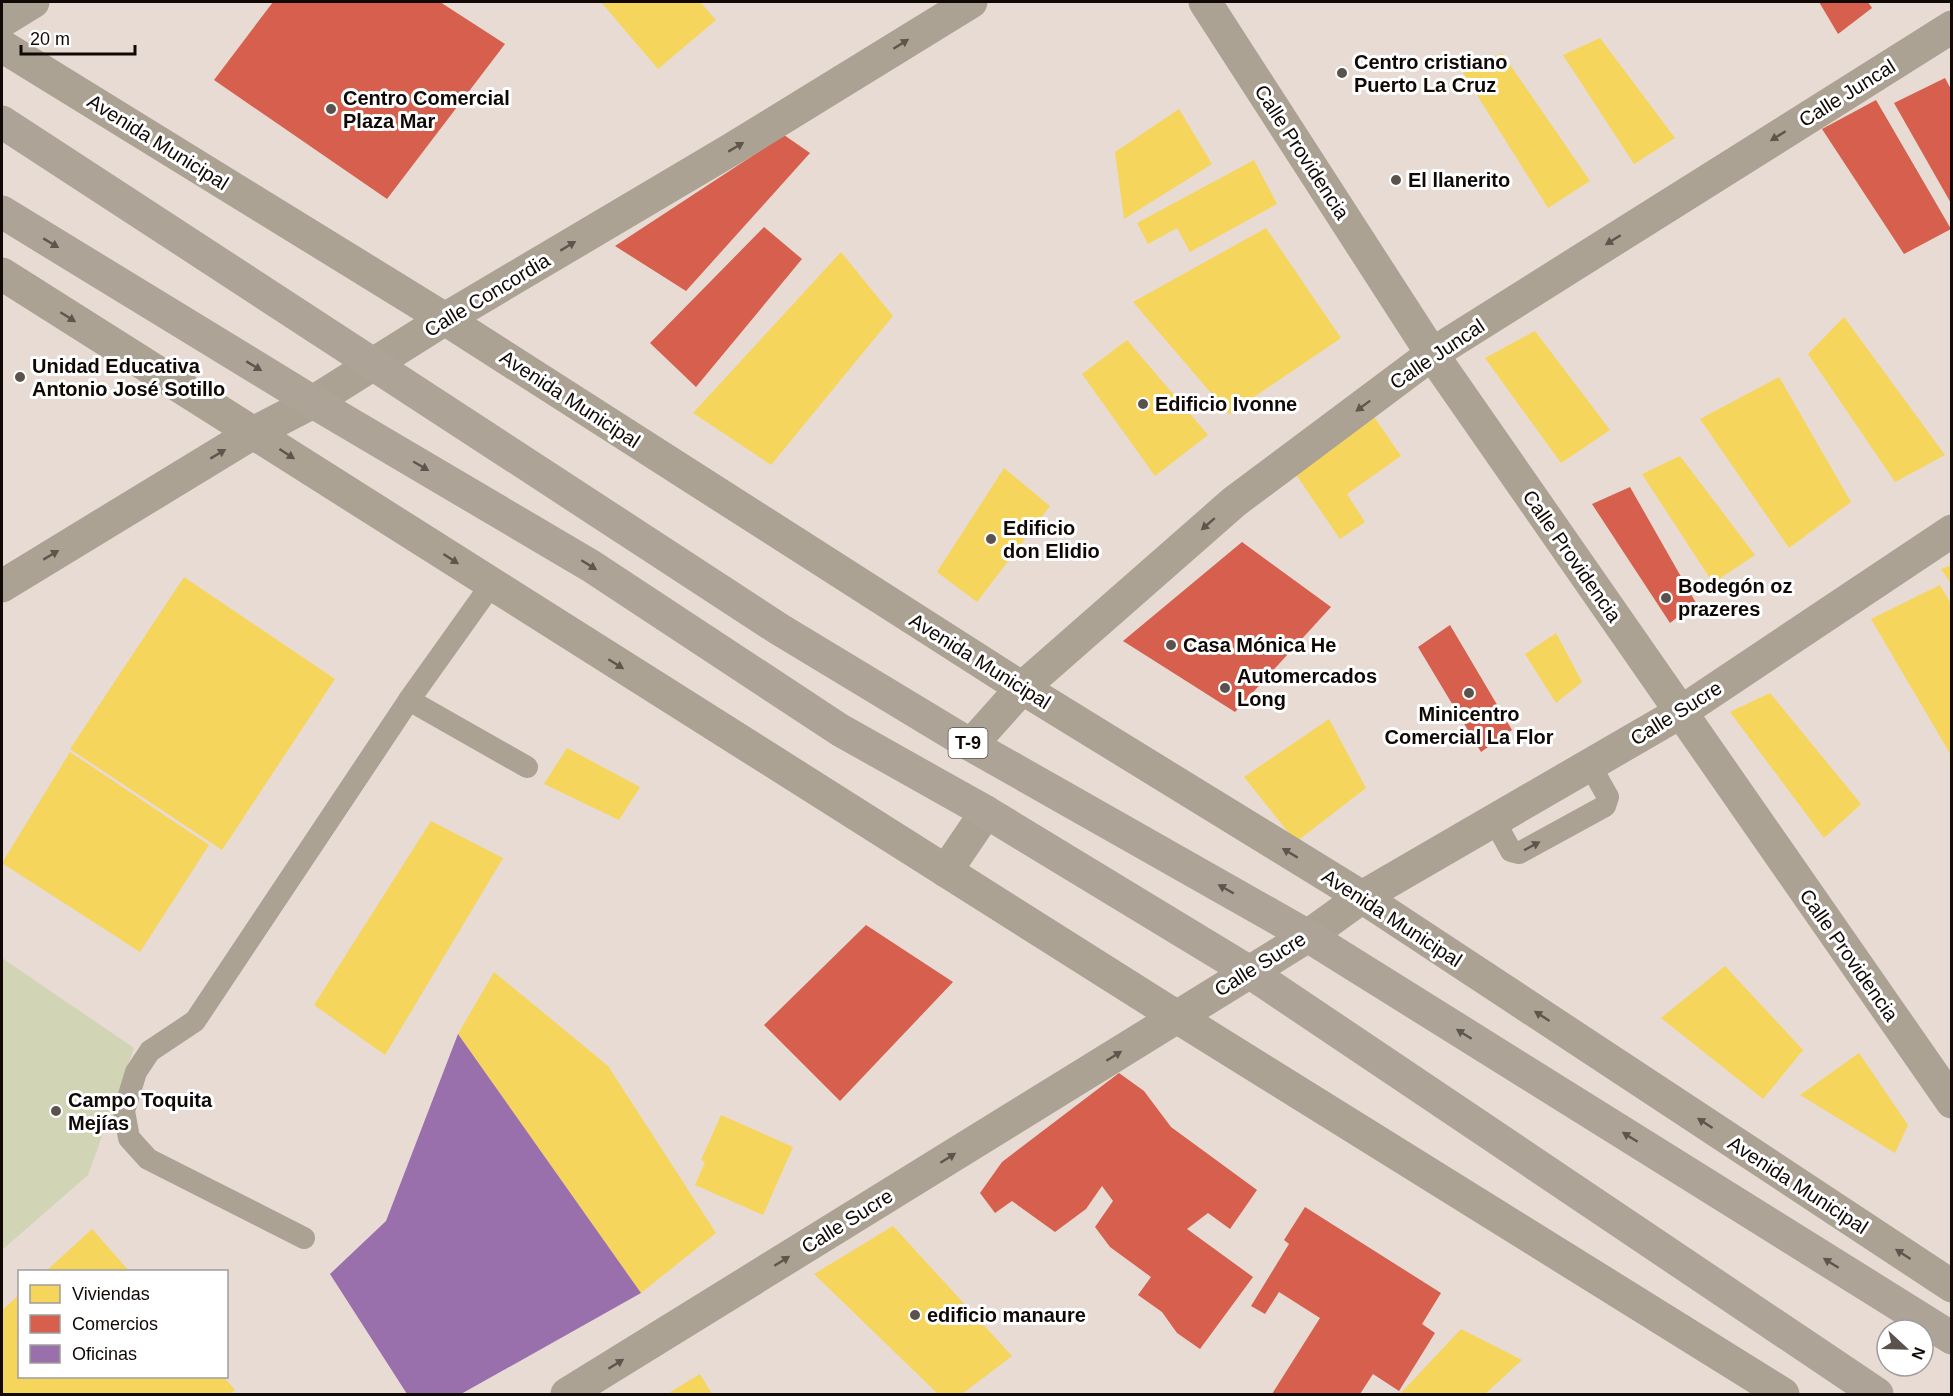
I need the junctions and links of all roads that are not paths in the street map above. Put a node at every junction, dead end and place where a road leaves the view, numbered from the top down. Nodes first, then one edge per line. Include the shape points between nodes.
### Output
1 (33, 2) edge
2 (971, 2) edge
3 (1205, 2) edge
4 (1939, 2) edge
5 (2, 21) edge
6 (1952, 21) edge
7 (1952, 27) edge
8 (2, 46) edge
9 (2, 122) edge
10 (2, 212) edge
11 (2, 274) edge
12 (445, 319) junction
13 (1432, 354) junction
14 (374, 364) junction
15 (313, 402) junction
16 (253, 433) junction
17 (1952, 531) edge
18 (491, 585) junction
19 (2, 586) edge
20 (1022, 688) junction
21 (409, 700) junction
22 (1681, 712) junction
23 (971, 745) junction
24 (1590, 765) junction
25 (527, 767) dead end
26 (986, 812) junction
27 (1494, 820) junction
28 (946, 871) junction
29 (1362, 897) junction
30 (1308, 936) junction
31 (1248, 971) junction
32 (1177, 1017) junction
33 (1952, 1102) edge
34 (304, 1238) dead end
35 (1952, 1286) edge
36 (1952, 1338) edge
37 (567, 1395) edge
38 (1783, 1395) edge
39 (1877, 1395) edge

1 - 5 street
12 -> 2 street, Calle Concordia
3 - 13 street, Calle Providencia
4 - 6 street
7 -> 13 street, Calle Juncal
8 - 12 street, Avenida Municipal
9 - 14 highway, T-9
10 -> 15 highway, T-9
11 -> 16 street
12 - 14 street, Calle Concordia
12 - 20 street, Avenida Municipal
13 -> 20 street, Calle Juncal via 1234,502
13 - 22 street, Calle Providencia
14 - 15 street, Calle Concordia
14 - 23 highway, T-9 via 779,629
15 - 16 street, Calle Concordia
15 -> 26 highway, T-9 via 591,566 840,730
16 -> 18 street
19 -> 16 street, Calle Concordia
17 - 22 street, Calle Sucre
18 - 21 lane
18 -> 28 street
20 - 23 street, Calle Juncal
29 -> 20 street, Avenida Municipal
21 - 25 lane
21 - 34 lane via 195,1021 150,1051 136,1072 124,1112 129,1138 148,1159
22 - 24 street, Calle Sucre
22 - 33 street, Calle Providencia
30 -> 23 highway, T-9
24 - 27 street, Calle Sucre
27 -> 24 lane via 1511,851 1519,853 1605,806 1608,797
26 - 28 street
26 - 31 highway, T-9
27 - 29 street, Calle Sucre
28 - 32 street
29 - 30 street, Calle Sucre
35 -> 29 street, Avenida Municipal
30 - 31 street, Calle Sucre
36 -> 30 highway, T-9
31 - 32 street, Calle Sucre
31 - 39 highway, T-9
37 -> 32 street, Calle Sucre
32 - 38 street

